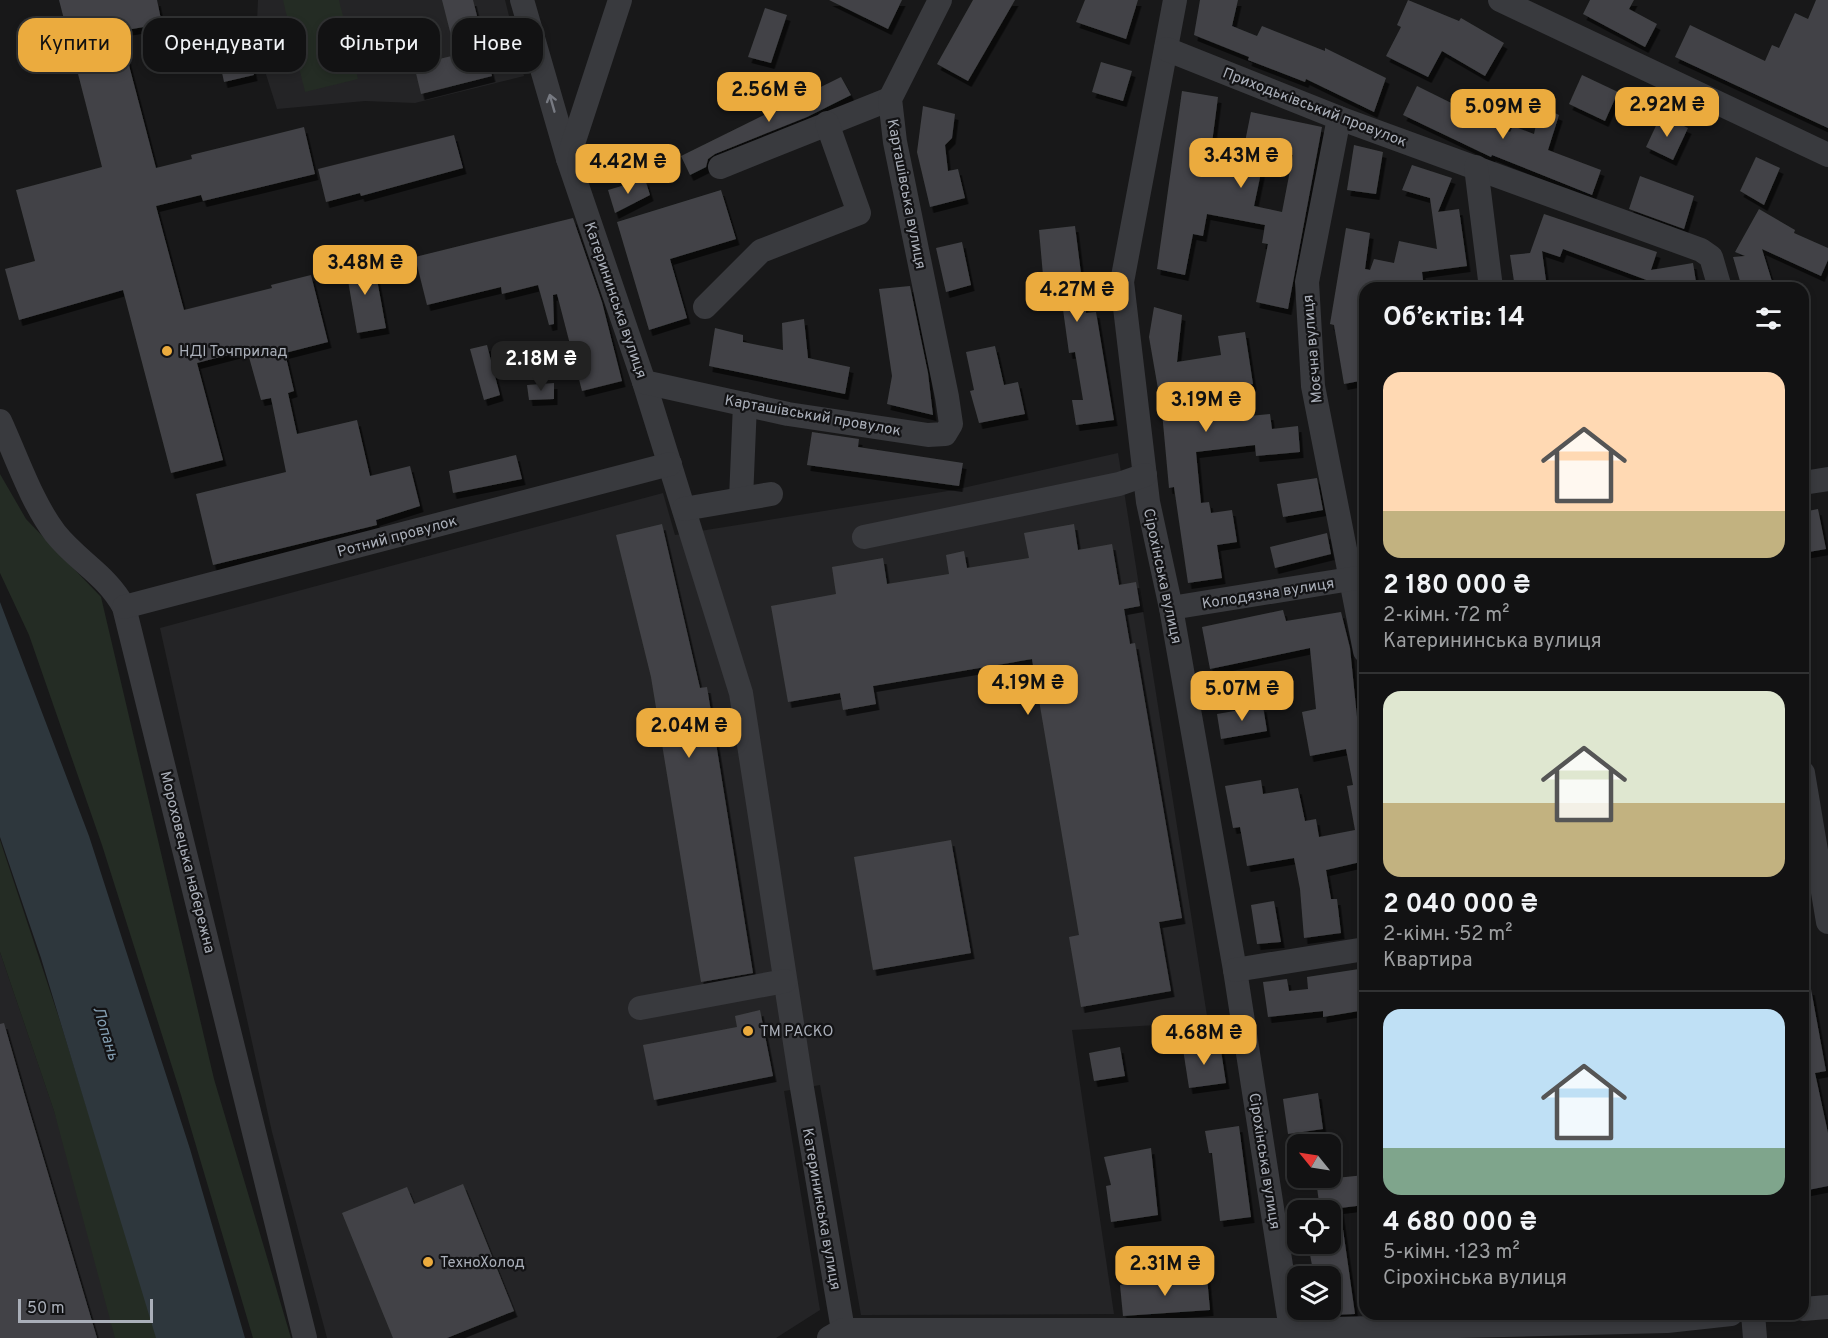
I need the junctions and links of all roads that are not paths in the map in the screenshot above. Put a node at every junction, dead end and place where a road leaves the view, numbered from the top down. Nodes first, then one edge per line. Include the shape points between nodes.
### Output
1 (522, 0) edge
2 (620, 0) edge
3 (940, 0) edge
4 (1175, 0) edge
5 (1500, 0) edge
6 (1166, 49) junction
7 (890, 99) junction
8 (1339, 118) junction
9 (827, 123) junction
10 (1828, 155) edge
11 (568, 159) junction
12 (720, 167) dead end
13 (1476, 167) junction
14 (1490, 282) edge
15 (1718, 282) edge
16 (705, 307) dead end
17 (644, 382) junction
18 (947, 397) joint
19 (745, 404) junction
20 (0, 421) edge
21 (670, 464) junction
22 (1144, 475) junction
23 (1828, 479) edge
24 (1809, 482) edge
25 (771, 494) dead end
26 (741, 499) junction
27 (684, 509) junction
28 (864, 537) dead end
29 (1357, 579) edge
30 (1359, 597) edge
31 (124, 607) junction
32 (1171, 608) junction
33 (1809, 819) edge
34 (1818, 887) edge
35 (1828, 922) edge
36 (1359, 950) edge
37 (1234, 970) junction
38 (785, 981) junction
39 (640, 1008) dead end
40 (1828, 1307) edge
41 (1809, 1309) edge
42 (1488, 1320) edge
43 (1754, 1320) edge
44 (1291, 1330) junction
45 (836, 1334) edge
46 (305, 1338) edge
47 (1755, 1338) edge

11 -> 1 street, Катерининська вулиця
2 - 11 street
3 - 7 street, Карташівська вулиця
4 - 6 street, Сірохінська вулиця
5 - 10 street
6 - 8 street, Приходьківський провулок
6 - 22 street, Сірохінська вулиця via 1122,282
7 - 9 street
7 - 18 street, Карташівська вулиця via 895,142
8 - 13 street, Приходьківський провулок
8 - 29 street, Моєчна вулиця via 1307,282 1313,386
9 - 12 street
9 - 16 street via 859,213 760,251
11 - 17 street, Катерининська вулиця
13 - 14 street
13 - 15 street, Приходьківський провулок via 1701,250 1712,257
17 - 19 street, Карташівський провулок
17 - 21 street, Катерининська вулиця
18 - 19 street, Карташівський провулок via 951,424 945,434 928,435
19 - 26 street
20 - 31 street, Мороховецька набережна via 53,531 114,588
21 - 27 street, Катерининська вулиця
21 - 31 street, Ротний провулок
22 - 28 street via 1119,484
22 - 32 street, Сірохінська вулиця
23 - 24 street
25 - 26 street
26 - 27 street
27 - 38 street, Катерининська вулиця via 741,693
29 - 30 street, Моєчна вулиця
29 - 32 street, Колодязна вулиця
31 - 46 street, Мороховецька набережна
32 - 37 street, Сірохінська вулиця
33 - 34 street
34 - 35 street
36 - 37 street
37 - 44 street, Сірохінська вулиця
38 - 39 street
38 - 45 street, Катерининська вулиця
40 - 41 street
42 - 44 street
43 - 47 street
44 - 45 street

